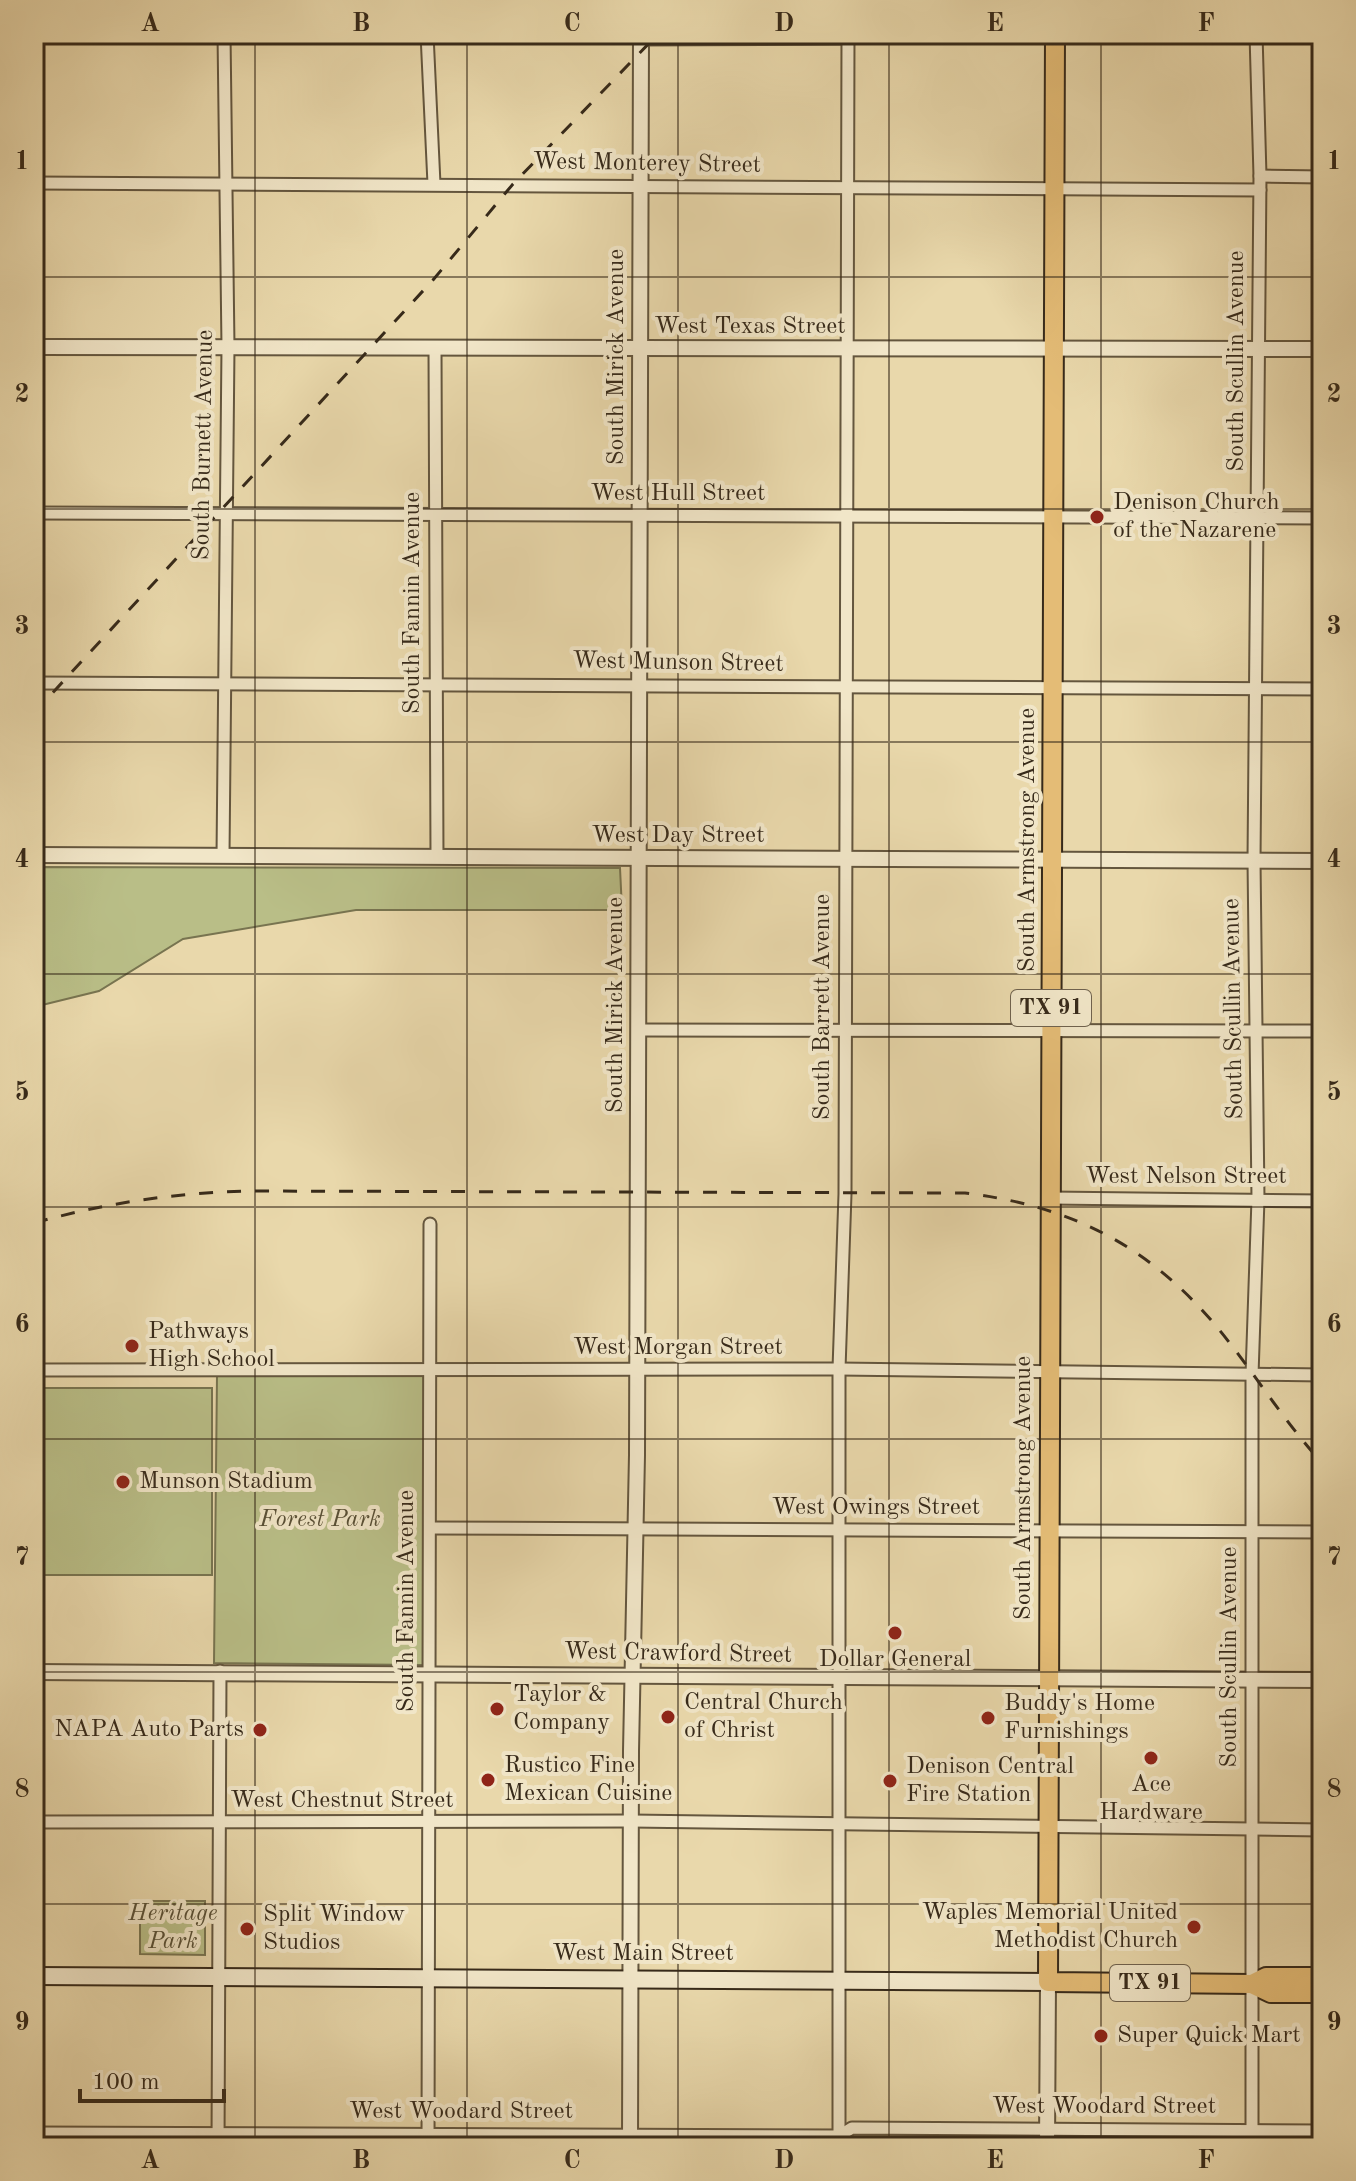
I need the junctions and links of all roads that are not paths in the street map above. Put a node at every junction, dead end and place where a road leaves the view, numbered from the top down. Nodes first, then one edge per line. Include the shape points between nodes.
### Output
1 (224, 34) edge
2 (427, 34) edge
3 (1055, 34) edge
4 (1256, 34) edge
5 (848, 36) edge
6 (641, 37) edge
7 (1260, 176) junction
8 (1322, 177) edge
9 (34, 183) edge
10 (434, 184) junction
11 (226, 185) junction
12 (848, 186) junction
13 (638, 188) junction
14 (1055, 188) junction
15 (1260, 190) junction
16 (34, 347) edge
17 (228, 347) junction
18 (435, 349) junction
19 (641, 349) junction
20 (1054, 349) junction
21 (1260, 349) junction
22 (1322, 349) edge
23 (847, 350) junction
24 (226, 512) junction
25 (34, 513) edge
26 (435, 515) junction
27 (845, 515) junction
28 (639, 517) junction
29 (1053, 517) junction
30 (1258, 518) junction
31 (1322, 518) edge
32 (34, 683) edge
33 (434, 683) junction
34 (637, 683) junction
35 (222, 684) junction
36 (844, 688) junction
37 (1052, 688) junction
38 (1257, 689) junction
39 (1322, 689) edge
40 (34, 855) edge
41 (223, 856) junction
42 (437, 857) junction
43 (638, 858) junction
44 (845, 858) junction
45 (1050, 859) junction
46 (1254, 860) junction
47 (1322, 861) edge
48 (845, 1029) junction
49 (638, 1030) junction
50 (1051, 1030) junction
51 (1256, 1030) junction
52 (1322, 1031) edge
53 (1050, 1198) junction
54 (1258, 1199) junction
55 (1322, 1201) edge
56 (430, 1224) dead end
57 (839, 1369) junction
58 (34, 1370) edge
59 (430, 1371) junction
60 (637, 1371) junction
61 (1048, 1373) junction
62 (1252, 1375) junction
63 (1322, 1375) edge
64 (430, 1528) junction
65 (635, 1528) junction
66 (840, 1529) junction
67 (1047, 1530) junction
68 (1322, 1532) edge
69 (1252, 1533) junction
70 (220, 1671) junction
71 (34, 1672) edge
72 (429, 1675) junction
73 (632, 1676) junction
74 (838, 1677) junction
75 (1048, 1677) junction
76 (1251, 1680) junction
77 (1322, 1680) edge
78 (631, 1821) junction
79 (34, 1822) edge
80 (221, 1822) junction
81 (428, 1824) junction
82 (839, 1826) junction
83 (1048, 1826) junction
84 (1322, 1830) edge
85 (1252, 1831) junction
86 (34, 1976) edge
87 (219, 1976) junction
88 (631, 1976) junction
89 (1322, 1977) edge
90 (429, 1979) junction
91 (840, 1980) junction
92 (1048, 1982) junction
93 (1252, 1984) junction
94 (1322, 1993) edge
95 (1252, 2130) junction
96 (1322, 2131) edge
97 (34, 2133) edge
98 (218, 2134) junction
99 (1047, 2139) edge
100 (428, 2141) edge
101 (630, 2141) edge
102 (839, 2141) edge
103 (1322, 2146) edge
104 (218, 2147) edge
105 (1252, 2147) edge

1 - 11 street, South Burnett Avenue
2 - 10 street
3 - 14 main road, South Armstrong Avenue / TX 91
4 - 7 street, South Scullin Avenue
5 - 6 street
5 - 12 street, South Barrett Avenue
6 - 13 street, South Mirick Avenue
7 - 8 street
7 - 15 street, South Scullin Avenue
9 - 11 street, West Monterey Street
10 - 11 street, West Monterey Street
10 - 13 street, West Monterey Street
11 - 17 street, South Burnett Avenue
12 - 13 street, West Monterey Street
12 - 14 street, West Monterey Street
12 - 23 street, South Barrett Avenue
13 - 19 street, South Mirick Avenue
14 - 15 street, West Monterey Street
14 - 20 main road, South Armstrong Avenue / TX 91
15 - 21 street, South Scullin Avenue
16 - 17 street, West Texas Street
17 - 18 street, West Texas Street
17 - 24 street, South Burnett Avenue
18 - 19 street, West Texas Street
18 - 26 street, South Fannin Avenue
19 - 23 street, West Texas Street
19 - 28 street, South Mirick Avenue
20 - 21 street, West Texas Street
20 - 23 street, West Texas Street
20 - 29 main road, South Armstrong Avenue / TX 91
21 - 22 street, West Texas Street
21 - 30 street, South Scullin Avenue
23 - 27 street, South Barrett Avenue
24 - 25 street, West Hull Street
24 - 26 street, West Hull Street
24 - 35 street, South Burnett Avenue
26 - 28 street, West Hull Street
26 - 33 street, South Fannin Avenue
27 - 28 street, West Hull Street
27 - 29 street, West Hull Street
27 - 36 street, South Barrett Avenue
28 - 34 street, South Mirick Avenue
29 - 30 street, West Hull Street
29 - 37 main road, South Armstrong Avenue / TX 91
30 - 31 street, West Hull Street
30 - 38 street, South Scullin Avenue
32 - 35 street, West Munson Street
33 - 34 street, West Munson Street
33 - 35 street, West Munson Street
33 - 42 street, South Fannin Avenue
34 - 36 street, West Munson Street
34 - 43 street, South Mirick Avenue
35 - 41 street, South Burnett Avenue
36 - 37 street, West Munson Street
36 - 44 street, South Barrett Avenue
37 - 38 street, West Munson Street
37 - 45 main road, South Armstrong Avenue / TX 91
38 - 39 street, West Munson Street
38 - 46 street, South Scullin Avenue
40 - 41 street, West Day Street
41 - 42 street, West Day Street
42 - 43 street, West Day Street
43 - 44 street, West Day Street
43 - 49 street, South Mirick Avenue
44 - 45 street, West Day Street
44 - 48 street, South Barrett Avenue
45 - 46 street, West Day Street
45 - 50 main road, South Armstrong Avenue / TX 91
46 - 47 street, West Day Street
46 - 51 street, South Scullin Avenue
48 - 49 street
48 - 50 street
48 - 57 street, South Barrett Avenue
49 - 60 street, South Mirick Avenue
50 - 51 street
50 - 53 main road, South Armstrong Avenue / TX 91
51 - 52 street
51 - 54 street, South Scullin Avenue
53 - 54 street, West Nelson Street
53 - 61 main road, South Armstrong Avenue / TX 91
54 - 55 street, West Nelson Street
54 - 62 street, South Scullin Avenue
56 - 59 street, South Fannin Avenue
57 - 60 street, West Morgan Street
57 - 61 street, West Morgan Street
57 - 66 street, South Barrett Avenue
58 - 59 street, West Morgan Street
59 - 60 street, West Morgan Street
59 - 64 street, South Fannin Avenue
60 - 65 street, South Mirick Avenue
61 - 62 street, West Morgan Street
61 - 67 main road, South Armstrong Avenue / TX 91
62 - 63 street, West Morgan Street
62 - 69 street, South Scullin Avenue
64 - 65 street, West Owings Street
64 - 72 street, South Fannin Avenue
65 - 66 street, West Owings Street
65 - 73 street, South Mirick Avenue
66 - 67 street, West Owings Street
66 - 74 street, South Barrett Avenue
67 - 69 street, West Owings Street
67 - 75 main road, South Armstrong Avenue / TX 91
68 - 69 street, West Owings Street
69 - 76 street, South Scullin Avenue
70 - 71 street, West Crawford Street
70 - 72 street, West Crawford Street
70 - 80 street
72 - 73 street, West Crawford Street
72 - 81 street, South Fannin Avenue
73 - 74 street, West Crawford Street
73 - 78 street, South Mirick Avenue
74 - 75 street, West Crawford Street
74 - 82 street, South Barrett Avenue
75 - 76 street, West Crawford Street
75 - 83 main road, South Armstrong Avenue / TX 91
76 - 77 street, West Crawford Street
76 - 85 street, South Scullin Avenue
78 - 81 street, West Chestnut Street
78 - 82 street, West Chestnut Street
78 - 88 street, South Mirick Avenue
79 - 80 street, West Chestnut Street
80 - 81 street, West Chestnut Street
80 - 87 street
81 - 90 street, South Fannin Avenue
82 - 83 street, West Chestnut Street
82 - 91 street, South Barrett Avenue
83 - 85 street, West Chestnut Street
83 - 92 main road, South Armstrong Avenue / TX 91
84 - 85 street, West Chestnut Street
85 - 93 street, South Scullin Avenue
86 - 87 main road, West Main Street
87 - 90 main road, West Main Street
87 - 98 street
88 - 90 main road, West Main Street
88 - 91 main road, West Main Street
88 - 101 street, South Mirick Avenue
89 - 93 main road, West Main Street / TX 91 via 1266,1977
90 - 100 street, South Fannin Avenue
91 - 92 main road, West Main Street
91 - 102 street, South Barrett Avenue
92 - 93 main road, West Main Street / TX 91
92 - 99 street
93 - 94 main road, West Main Street / TX 91 via 1271,1993
93 - 95 street, South Scullin Avenue
95 - 96 street, West Woodard Street
95 - 99 street, West Woodard Street
95 - 105 street, South Scullin Avenue
97 - 98 street, West Woodard Street
98 - 100 street, West Woodard Street
98 - 104 street
99 - 102 street, West Woodard Street via 852,2128
99 - 105 street, West Woodard Street
100 - 101 street, West Woodard Street
101 - 102 street, West Woodard Street
103 - 105 street, West Woodard Street

